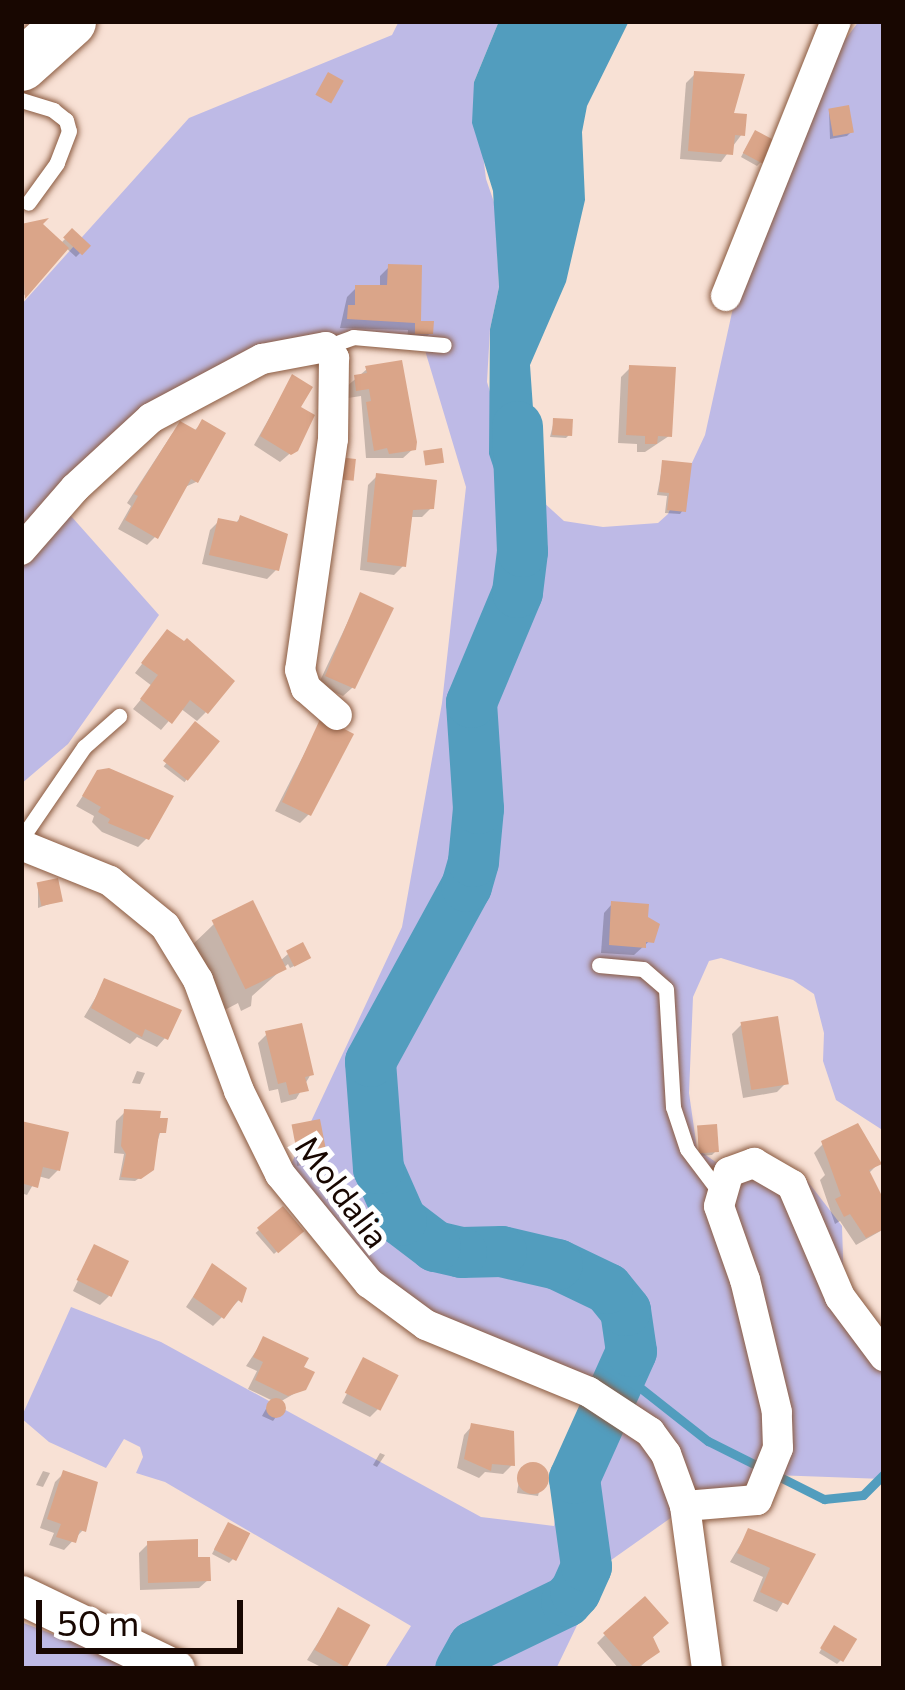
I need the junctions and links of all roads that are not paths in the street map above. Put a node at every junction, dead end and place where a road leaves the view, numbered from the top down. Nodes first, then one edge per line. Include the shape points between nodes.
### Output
1 (70, 21) edge
2 (836, 21) edge
3 (21, 65) edge
4 (21, 100) edge
5 (28, 203) dead end
6 (727, 296) dead end
7 (444, 345) dead end
8 (326, 347) junction
9 (21, 550) edge
10 (337, 715) dead end
11 (119, 716) dead end
12 (21, 842) edge
13 (598, 965) dead end
14 (721, 1193) junction
15 (884, 1356) edge
16 (685, 1506) junction
17 (21, 1594) edge
18 (175, 1669) edge
19 (707, 1669) edge

1 - 3 main road
2 - 6 street
4 - 5 lane via 53,110 69,131
7 - 8 lane via 353,338
8 - 9 street via 262,359 151,418
8 - 10 street via 334,358 333,439 300,670 306,688
11 - 12 lane, Moldalia via 84,747
12 - 16 street, Moldalia via 110,880 165,926 198,980 238,1091 280,1174 368,1283 426,1325 628,1414 666,1454
13 - 14 lane via 643,969 666,989 673,1107 687,1149
14 - 15 street via 740,1165 768,1168 792,1185 840,1297
14 - 16 street via 777,1412 757,1500
16 - 19 street, Moldalia
17 - 18 street

